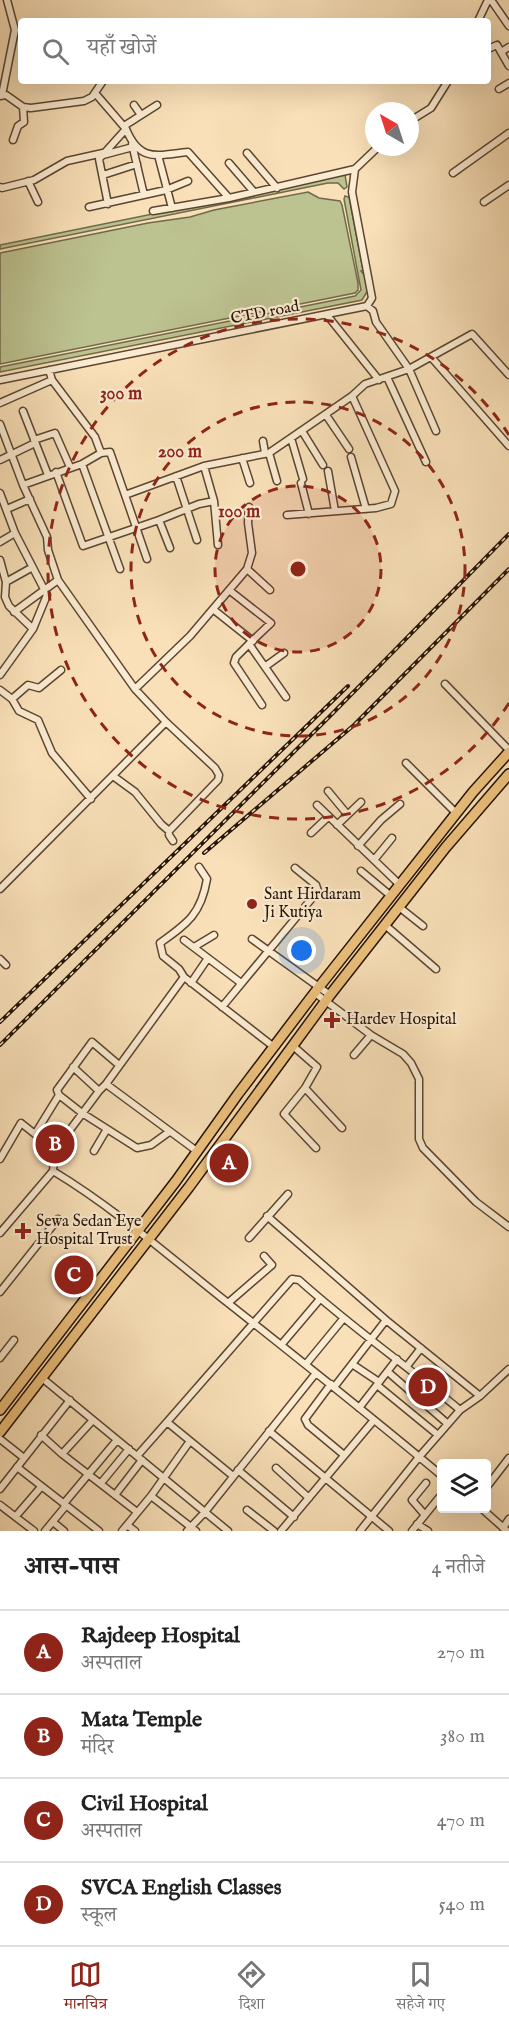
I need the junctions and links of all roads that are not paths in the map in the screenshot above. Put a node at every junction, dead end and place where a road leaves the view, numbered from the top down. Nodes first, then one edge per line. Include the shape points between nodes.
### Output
1 (7, 0) edge
2 (489, 0) edge
3 (480, 18) edge
4 (509, 26) edge
5 (509, 47) edge
6 (491, 48) edge
7 (501, 51) junction
8 (509, 66) edge
9 (509, 83) edge
10 (101, 84) edge
11 (446, 84) edge
12 (499, 89) dead end
13 (3, 93) edge
14 (95, 93) junction
15 (134, 105) dead end
16 (158, 105) dead end
17 (23, 107) junction
18 (141, 115) junction
19 (419, 115) edge
20 (125, 128) junction
21 (509, 133) edge
22 (13, 140) dead end
23 (132, 145) junction
24 (247, 153) dead end
25 (103, 154) junction
26 (158, 155) junction
27 (369, 156) edge
28 (230, 163) dead end
29 (137, 164) junction
30 (355, 169) junction
31 (453, 172) dead end
32 (102, 175) junction
33 (279, 178) dead end
34 (28, 181) junction
35 (188, 181) dead end
36 (509, 184) edge
37 (275, 185) junction
38 (0, 187) edge
39 (166, 190) junction
40 (254, 192) junction
41 (144, 195) junction
42 (229, 198) junction
43 (38, 202) dead end
44 (484, 202) dead end
45 (108, 204) junction
46 (89, 207) dead end
47 (172, 208) junction
48 (153, 211) dead end
49 (367, 306) junction
50 (327, 315) junction
51 (430, 357) junction
52 (409, 369) junction
53 (49, 370) junction
54 (509, 375) edge
55 (387, 377) junction
56 (0, 380) edge
57 (52, 380) junction
58 (379, 380) junction
59 (352, 396) junction
60 (0, 403) edge
61 (23, 411) dead end
62 (326, 415) junction
63 (0, 424) edge
64 (302, 431) junction
65 (436, 431) dead end
66 (291, 438) junction
67 (263, 441) dead end
68 (35, 442) junction
69 (509, 446) edge
70 (349, 449) dead end
71 (101, 453) junction
72 (267, 453) junction
73 (12, 455) junction
74 (351, 457) dead end
75 (242, 458) junction
76 (0, 460) edge
77 (426, 462) dead end
78 (82, 464) junction
79 (322, 465) dead end
80 (204, 466) junction
81 (70, 467) junction
82 (328, 471) dead end
83 (56, 472) junction
84 (48, 475) junction
85 (176, 476) junction
86 (278, 481) dead end
87 (250, 483) dead end
88 (23, 485) junction
89 (0, 493) edge
90 (125, 495) junction
91 (30, 500) junction
92 (214, 501) junction
93 (249, 507) dead end
94 (186, 508) junction
95 (6, 509) junction
96 (366, 509) junction
97 (335, 511) junction
98 (309, 514) junction
99 (287, 515) dead end
100 (159, 520) junction
101 (136, 529) junction
102 (15, 533) junction
103 (108, 538) junction
104 (197, 540) dead end
105 (0, 542) edge
106 (218, 545) dead end
107 (170, 548) dead end
108 (0, 560) edge
109 (147, 560) dead end
110 (32, 568) junction
111 (120, 569) dead end
112 (247, 569) junction
113 (58, 580) junction
114 (6, 582) junction
115 (45, 590) junction
116 (229, 590) junction
117 (270, 591) dead end
118 (214, 610) junction
119 (14, 612) junction
120 (33, 629) junction
121 (251, 642) junction
122 (284, 653) dead end
123 (266, 666) junction
124 (61, 670) dead end
125 (0, 675) edge
126 (445, 684) dead end
127 (135, 689) junction
128 (0, 690) edge
129 (286, 697) dead end
130 (12, 699) junction
131 (261, 705) dead end
132 (166, 722) junction
133 (509, 751) edge
134 (406, 763) dead end
135 (509, 774) edge
136 (114, 776) junction
137 (328, 791) dead end
138 (92, 799) junction
139 (361, 802) dead end
140 (400, 804) dead end
141 (317, 805) dead end
142 (456, 813) junction
143 (347, 814) junction
144 (328, 817) junction
145 (337, 825) junction
146 (169, 831) junction
147 (311, 833) dead end
148 (393, 838) dead end
149 (173, 841) dead end
150 (358, 846) junction
151 (374, 860) junction
152 (199, 867) dead end
153 (295, 868) dead end
154 (361, 871) dead end
155 (400, 885) junction
156 (0, 890) edge
157 (391, 896) junction
158 (399, 908) junction
159 (385, 925) junction
160 (423, 926) dead end
161 (214, 935) dead end
162 (252, 939) dead end
163 (184, 940) dead end
164 (194, 947) junction
165 (268, 951) junction
166 (208, 958) junction
167 (0, 959) edge
168 (6, 965) dead end
169 (436, 969) dead end
170 (184, 977) junction
171 (191, 983) junction
172 (241, 983) junction
173 (317, 990) junction
174 (328, 998) junction
175 (222, 1007) junction
176 (371, 1035) junction
177 (293, 1046) junction
178 (274, 1047) junction
179 (354, 1055) dead end
180 (119, 1065) junction
181 (73, 1067) junction
182 (106, 1084) junction
183 (305, 1088) junction
184 (99, 1091) junction
185 (59, 1095) junction
186 (82, 1113) junction
187 (342, 1128) dead end
188 (107, 1129) junction
189 (169, 1132) junction
190 (35, 1134) junction
191 (316, 1148) dead end
192 (55, 1150) junction
193 (94, 1151) dead end
194 (198, 1152) junction
195 (0, 1159) edge
196 (53, 1171) junction
197 (288, 1194) dead end
198 (267, 1216) junction
199 (58, 1219) dead end
200 (509, 1227) edge
201 (138, 1231) junction
202 (0, 1233) edge
203 (149, 1238) junction
204 (249, 1238) dead end
205 (264, 1256) dead end
206 (0, 1292) edge
207 (320, 1299) junction
208 (228, 1303) junction
209 (343, 1319) junction
210 (386, 1320) junction
211 (254, 1323) junction
212 (14, 1340) dead end
213 (371, 1340) junction
214 (282, 1345) junction
215 (421, 1348) junction
216 (0, 1358) edge
217 (397, 1359) junction
218 (306, 1364) junction
219 (352, 1364) junction
220 (406, 1366) junction
221 (509, 1369) edge
222 (388, 1372) junction
223 (315, 1373) junction
224 (42, 1378) junction
225 (378, 1383) junction
226 (333, 1385) junction
227 (480, 1396) junction
228 (70, 1400) junction
229 (2, 1404) edge
230 (359, 1408) junction
231 (460, 1410) junction
232 (93, 1420) junction
233 (374, 1420) junction
234 (167, 1422) junction
235 (448, 1424) junction
236 (269, 1431) junction
237 (0, 1432) edge
238 (41, 1435) junction
239 (438, 1436) junction
240 (0, 1440) edge
241 (117, 1440) junction
242 (190, 1441) junction
243 (129, 1449) junction
244 (62, 1454) junction
245 (344, 1455) junction
246 (419, 1457) junction
247 (24, 1458) junction
248 (140, 1458) junction
249 (509, 1458) edge
250 (17, 1467) junction
251 (276, 1468) dead end
252 (238, 1470) junction
253 (437, 1473) edge
254 (89, 1474) junction
255 (233, 1476) junction
256 (164, 1478) junction
257 (326, 1478) junction
258 (491, 1481) edge
259 (101, 1483) junction
260 (426, 1483) dead end
261 (41, 1487) junction
262 (0, 1489) edge
263 (115, 1495) junction
264 (151, 1496) junction
265 (309, 1498) junction
266 (437, 1499) edge
267 (0, 1505) edge
268 (65, 1505) junction
269 (247, 1510) dead end
270 (137, 1512) junction
271 (204, 1512) junction
272 (486, 1513) edge
273 (425, 1515) junction
274 (16, 1516) junction
275 (294, 1517) junction
276 (372, 1517) junction
277 (509, 1520) edge
278 (53, 1522) junction
279 (127, 1524) junction
280 (417, 1524) junction
281 (503, 1527) edge
282 (191, 1529) edge
283 (34, 1531) edge
284 (45, 1531) edge
285 (64, 1531) edge
286 (99, 1531) edge
287 (122, 1531) edge
288 (135, 1531) edge
289 (228, 1531) edge
290 (274, 1531) edge
291 (281, 1531) edge
292 (360, 1531) edge
293 (389, 1531) edge
294 (412, 1531) edge
295 (428, 1531) edge
296 (493, 1531) edge

1 - 13 street via 15,30
2 - 3 street
2 - 4 street
5 - 7 street
6 - 7 street via 497,45
7 - 8 street
9 - 12 street
10 - 14 street
11 - 19 street via 431,108
13 - 17 street
14 - 17 street via 84,101
14 - 20 street
15 - 18 street
16 - 18 street
17 - 22 street via 24,122 18,126
18 - 20 street
20 - 23 street
20 - 25 street
21 - 31 street
23 - 25 street
23 - 26 street
23 - 29 street
24 - 37 street
25 - 32 street via 99,159
25 - 34 street via 67,161
26 - 39 street
26 - 42 street via 188,152
27 - 30 street
28 - 40 street
29 - 32 street
29 - 41 street
30 - 37 street
30 - 49 street via 352,192 372,298
32 - 45 street
33 - 37 street
34 - 38 street
34 - 43 street
35 - 39 street
36 - 44 street
37 - 40 street
39 - 41 street
39 - 47 street
40 - 42 street
41 - 45 street
42 - 47 street
45 - 46 street
47 - 48 street
49 - 50 street, CTD road
49 - 52 street
50 - 53 street, CTD road
50 - 58 street
51 - 52 street
51 - 54 street via 472,334
51 - 69 street
52 - 55 street
52 - 65 street
53 - 56 street, CTD road
53 - 57 street
55 - 58 street
55 - 77 street
57 - 60 street
57 - 71 street via 95,437
58 - 59 street via 365,384
59 - 62 street
59 - 96 street via 395,491 391,504
61 - 68 street
62 - 64 street
62 - 70 street
63 - 73 street
64 - 66 street
64 - 79 street
66 - 72 street
66 - 98 street
67 - 72 street
68 - 73 street
68 - 81 street via 55,433
68 - 84 street
71 - 78 street
71 - 90 street via 112,455
72 - 75 street
72 - 86 street
73 - 76 street
73 - 88 street
74 - 96 street
75 - 80 street
75 - 87 street
78 - 81 street
78 - 103 street
80 - 85 street
80 - 92 street
81 - 83 street
82 - 97 street
83 - 84 street
83 - 103 street via 83,546
84 - 88 street
85 - 90 street
85 - 94 street
88 - 91 street
89 - 95 street
90 - 101 street
91 - 95 street
91 - 113 street via 47,537
92 - 94 street
92 - 106 street
93 - 112 street via 252,553
94 - 100 street
94 - 104 street
95 - 102 street
96 - 97 street
97 - 98 street
98 - 99 street
100 - 101 street
100 - 107 street
101 - 103 street
101 - 109 street
102 - 105 street
102 - 110 street
103 - 111 street
108 - 114 street
110 - 114 street
110 - 115 street
112 - 116 street
112 - 117 street
113 - 115 street
113 - 127 street
114 - 119 street via 5,597
115 - 119 street
115 - 120 street via 46,597
116 - 118 street
116 - 121 street via 271,623
118 - 121 street
118 - 127 street
119 - 120 street
120 - 125 street
121 - 123 street
121 - 131 street via 234,663
122 - 123 street
123 - 129 street
124 - 130 street via 39,688 28,685
126 - 133 street
127 - 132 street
128 - 130 street
130 - 138 street via 19,711 38,720 52,753
132 - 136 street
132 - 146 street via 219,775
133 - 142 main road
134 - 142 street
135 - 158 main road
136 - 138 street
136 - 146 street via 135,792
137 - 143 street
138 - 156 street
139 - 143 street
140 - 150 street
141 - 144 street
142 - 155 main road
143 - 145 street
144 - 145 street
144 - 147 street
145 - 150 street
146 - 149 street
148 - 151 street
150 - 151 street
151 - 155 street
152 - 170 street via 207,879 196,913 160,943 164,956
153 - 165 street via 318,891
154 - 157 street
155 - 157 main road
157 - 173 main road
158 - 159 main road
158 - 160 street
159 - 169 street
159 - 174 main road
161 - 164 street
162 - 165 street
163 - 164 street
164 - 166 street
165 - 172 street
165 - 173 street
166 - 171 street
166 - 172 street
167 - 168 street
170 - 171 street
170 - 180 street
171 - 175 street
172 - 175 street
173 - 174 street
173 - 178 main road
174 - 176 street
174 - 177 main road
175 - 178 street
176 - 179 street
176 - 200 street via 403,1054 416,1071 419,1139 423,1148 477,1202
177 - 183 street via 317,1067
177 - 203 main road
178 - 194 main road
180 - 181 street via 92,1042
180 - 182 street
181 - 184 street
181 - 185 street via 57,1090
182 - 184 street
182 - 189 street
183 - 187 street
183 - 191 street via 284,1114
184 - 186 street
185 - 186 street
185 - 190 street
186 - 188 street
186 - 192 street
188 - 189 street via 137,1148 151,1145
188 - 193 street
189 - 194 street
190 - 192 street
190 - 195 street via 21,1123
192 - 196 street
194 - 201 main road
196 - 201 street
196 - 202 street
197 - 198 street
198 - 204 street
198 - 210 street
199 - 206 street
201 - 203 street
201 - 229 main road
203 - 208 street
203 - 224 main road
205 - 208 street via 272,1265
207 - 209 street
207 - 211 street via 299,1280 292,1279
207 - 214 street
208 - 211 street
209 - 213 street
209 - 218 street
210 - 213 street
210 - 215 street
211 - 214 street
211 - 234 street
212 - 216 street
213 - 217 street
213 - 219 street
214 - 218 street
215 - 220 street
215 - 227 street
217 - 220 street
217 - 222 street
218 - 223 street
219 - 225 street
219 - 226 street
220 - 231 street
221 - 227 street
222 - 225 street
222 - 235 street
223 - 226 street
223 - 236 street
224 - 228 street
224 - 237 main road
225 - 230 street
225 - 239 street
226 - 230 street
226 - 245 street via 305,1419
227 - 231 street
228 - 232 street
228 - 238 street
230 - 233 street
231 - 235 street
232 - 241 street
232 - 244 street
233 - 245 street
233 - 246 street
234 - 242 street
234 - 248 street
235 - 239 street
236 - 252 street
236 - 257 street
238 - 244 street
238 - 247 street
239 - 246 street
240 - 247 street
241 - 243 street
241 - 254 street
242 - 255 street
242 - 256 street
243 - 248 street
243 - 259 street
244 - 254 street
245 - 257 street
246 - 253 street
246 - 276 street
247 - 250 street
248 - 256 street
248 - 263 street
249 - 258 street
250 - 261 street
250 - 262 street
251 - 265 street
252 - 255 street
252 - 275 street
254 - 259 street
254 - 268 street
255 - 271 street
256 - 264 street
256 - 271 street
257 - 265 street
257 - 276 street
259 - 263 street
260 - 273 street via 412,1500
261 - 268 street
261 - 274 street
263 - 270 street
264 - 270 street
264 - 282 street
265 - 275 street
266 - 273 street
267 - 274 street
268 - 278 street
268 - 286 street
269 - 290 street
270 - 279 street
271 - 282 street
271 - 289 street
272 - 281 street
273 - 280 street
274 - 283 street
275 - 291 street
276 - 292 street
276 - 293 street
277 - 281 street
278 - 284 street
278 - 285 street
279 - 287 street
279 - 288 street
280 - 294 street
280 - 295 street
281 - 296 street

